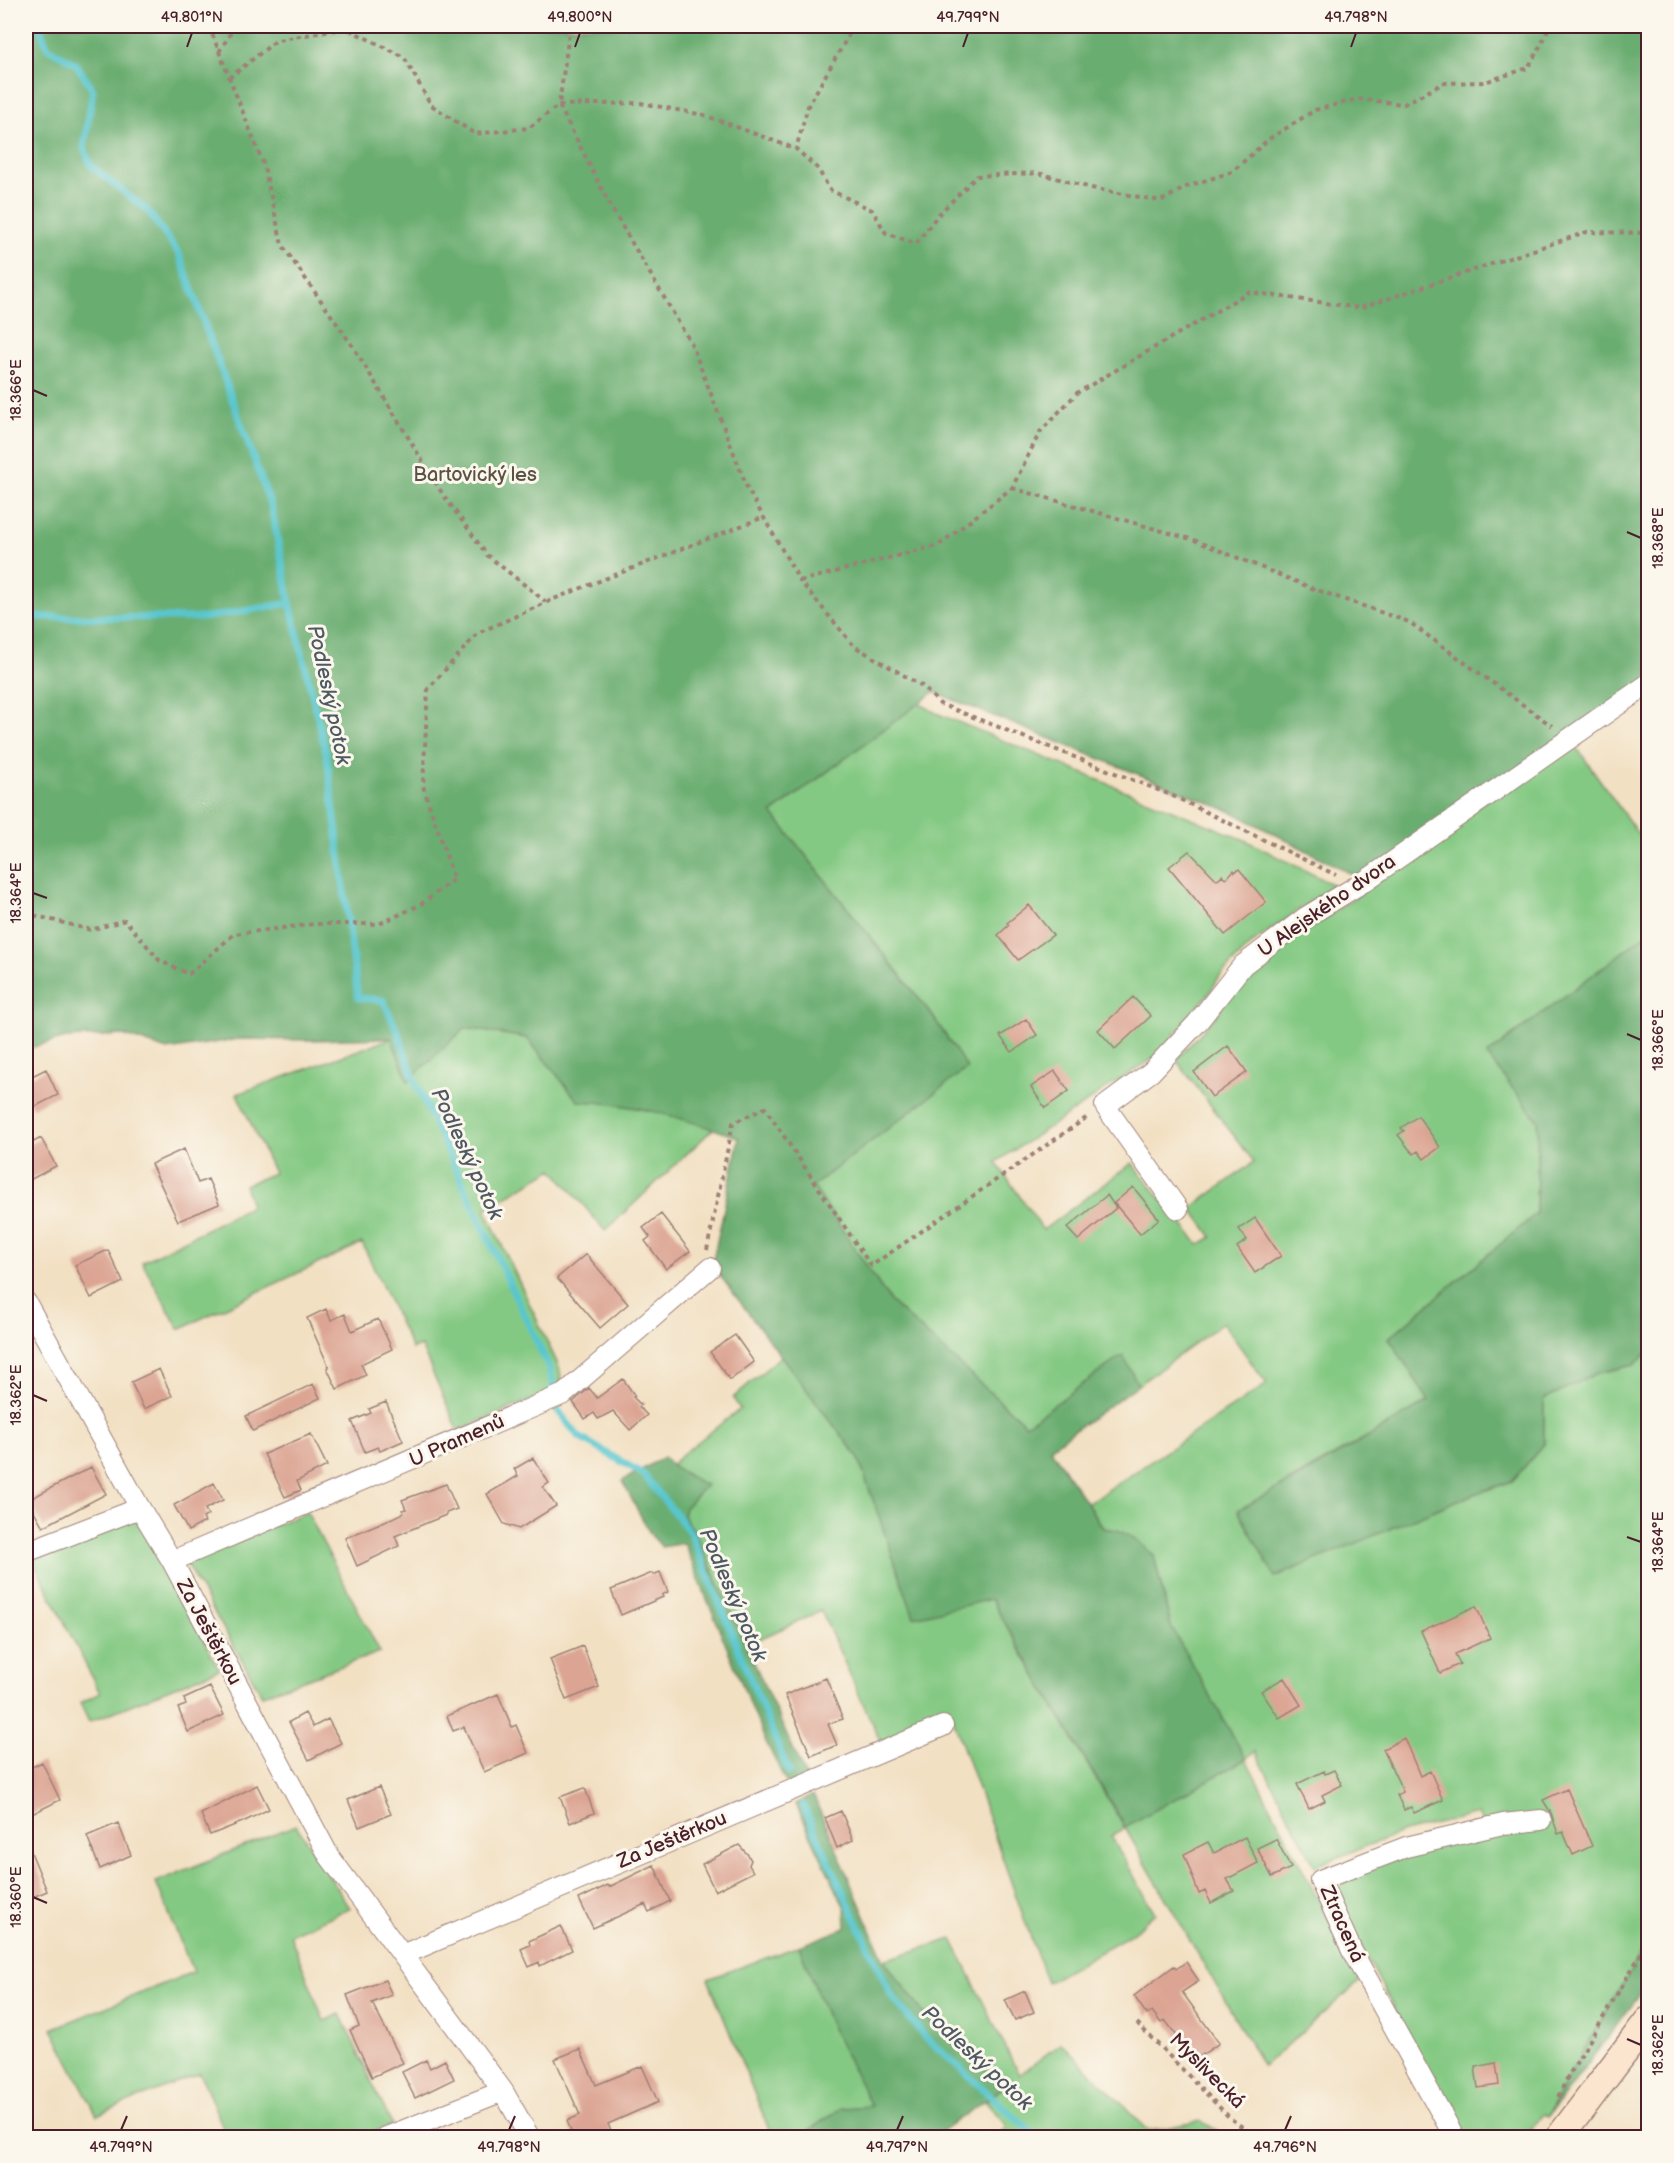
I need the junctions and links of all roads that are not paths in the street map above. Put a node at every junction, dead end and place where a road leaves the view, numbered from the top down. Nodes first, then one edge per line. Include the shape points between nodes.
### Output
1 (1648, 684) edge
2 (1178, 1209) dead end
3 (706, 1272) road end
4 (26, 1302) edge
5 (140, 1508) junction
6 (26, 1552) edge
7 (172, 1561) junction
8 (943, 1726) dead end
9 (1541, 1820) dead end
10 (402, 1955) junction
11 (1648, 2021) edge
12 (503, 2091) junction
13 (384, 2138) edge
14 (530, 2138) edge
15 (1455, 2138) edge
16 (1559, 2138) edge

1 - 2 street, U Alejského dvora via 1365,881 1306,917 1243,965 1151,1072 1105,1106
3 - 7 street, U Pramenů via 564,1394
4 - 5 street, Za Ještěrkou
5 - 6 street
5 - 7 street, Za Ještěrkou
7 - 10 street, Za Ještěrkou via 329,1856
8 - 10 street, Za Ještěrkou
9 - 15 street, Ztracená via 1503,1824 1406,1847 1320,1880 1352,1951
10 - 12 street, Za Ještěrkou
11 - 16 main road
12 - 13 street
12 - 14 street, Za Ještěrkou

